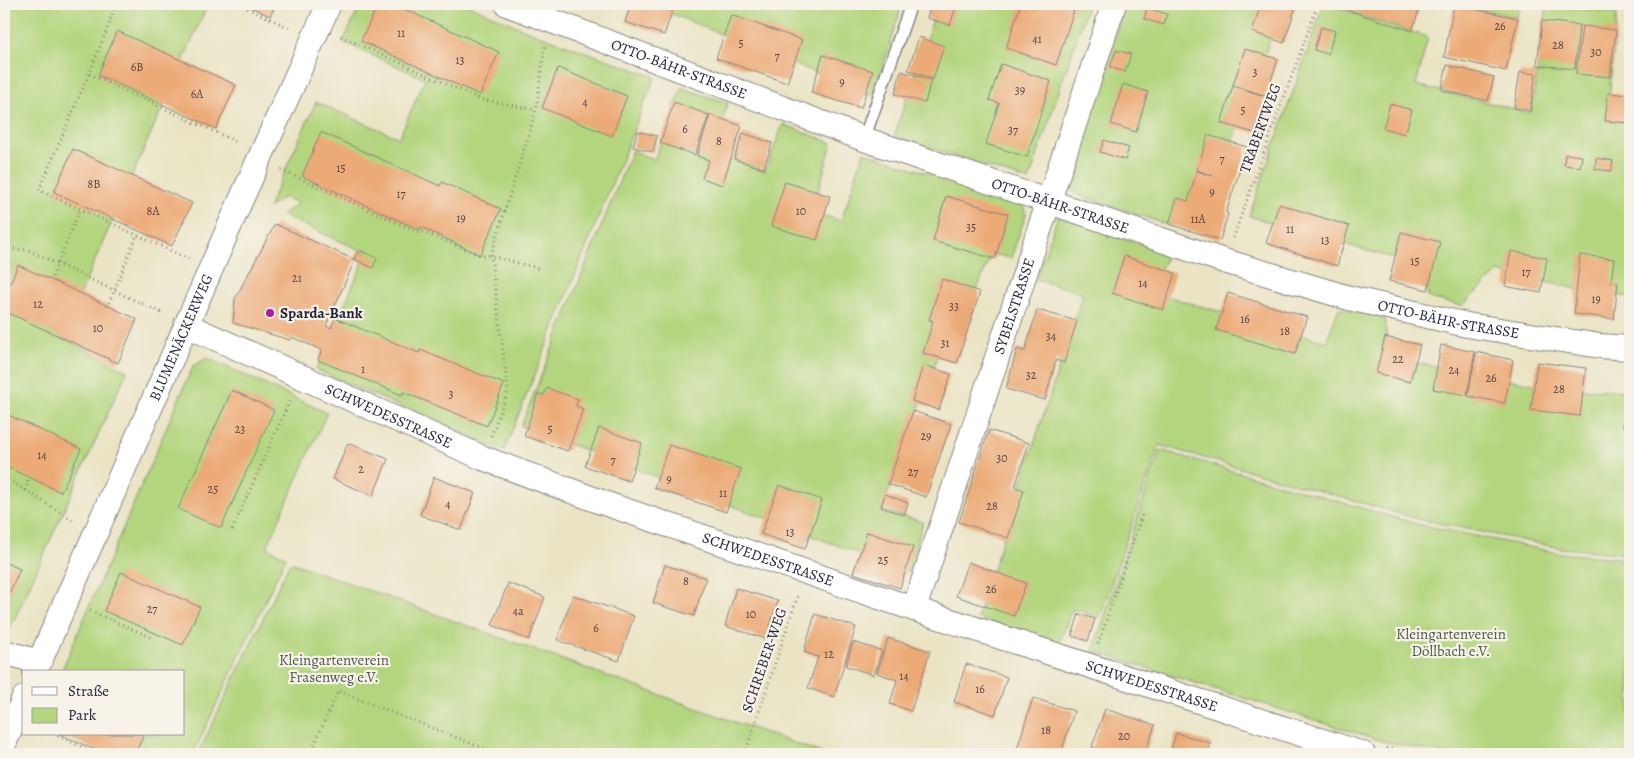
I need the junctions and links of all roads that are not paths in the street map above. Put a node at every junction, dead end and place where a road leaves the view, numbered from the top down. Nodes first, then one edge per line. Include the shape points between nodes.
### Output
1 (329, 4) edge
2 (507, 4) edge
3 (910, 4) edge
4 (1114, 4) edge
5 (864, 139) junction
6 (1048, 202) junction
7 (186, 325) junction
8 (1630, 348) edge
9 (914, 609) junction
10 (4, 652) edge
11 (37, 667) edge
12 (22, 703) edge
13 (4, 744) edge
14 (1372, 750) edge

1 - 7 street, BLUMENÄCKERWEG
2 - 5 street, OTTO-BÄHR-STRASSE
3 - 5 lane
4 - 6 street, SYBELSTRASSE
5 - 6 street, OTTO-BÄHR-STRASSE
6 - 8 street, OTTO-BÄHR-STRASSE via 1349,298 1467,325
6 - 9 street, SYBELSTRASSE
7 - 9 street, SCHWEDESSTRASSE via 483,458
7 - 11 street, BLUMENÄCKERWEG
9 - 14 street, SCHWEDESSTRASSE
10 - 11 street
12 - 13 street

